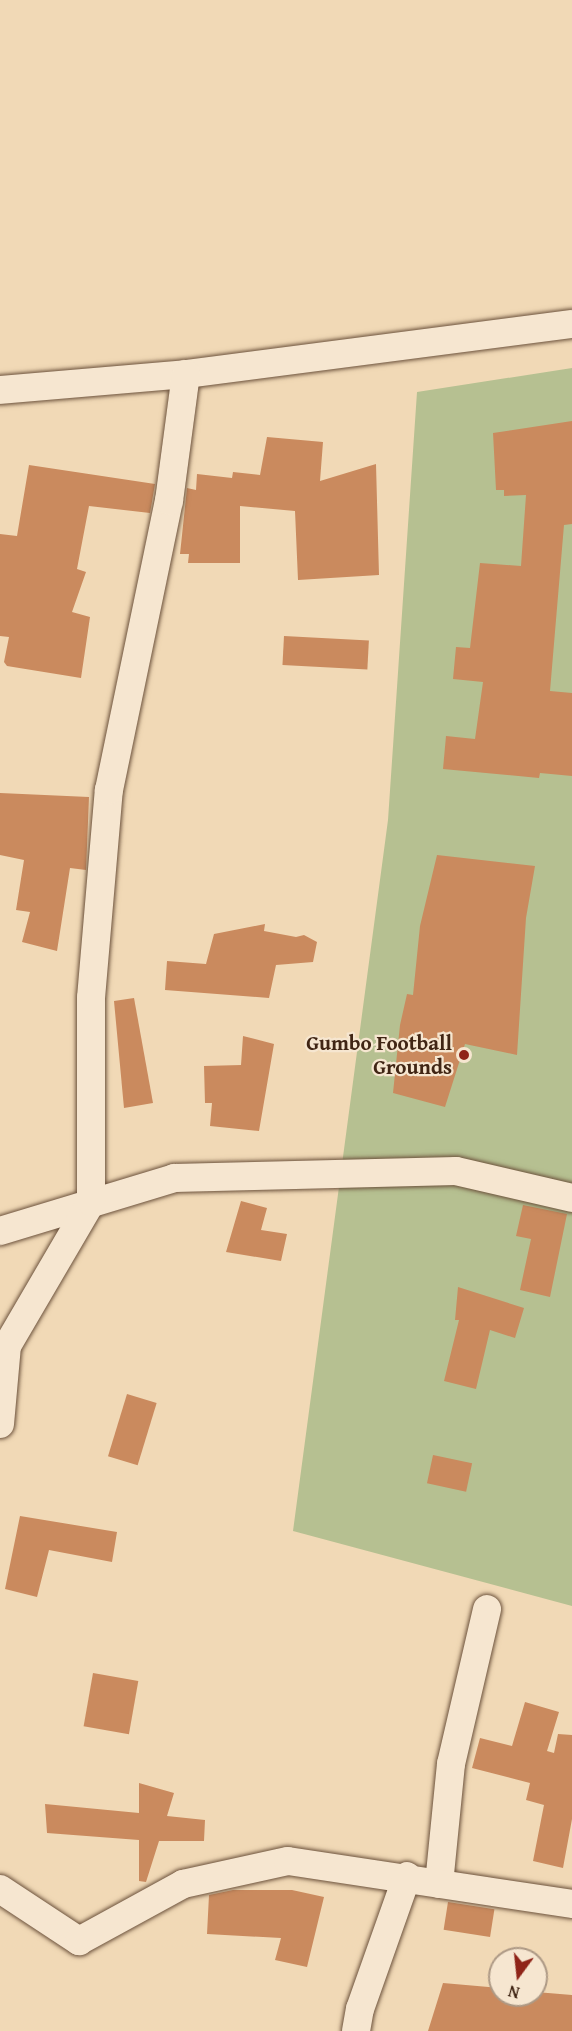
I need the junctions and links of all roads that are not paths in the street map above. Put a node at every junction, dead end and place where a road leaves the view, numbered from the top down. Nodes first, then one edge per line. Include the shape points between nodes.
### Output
1 (572, 324) edge
2 (186, 374) junction
3 (0, 390) edge
4 (572, 1198) edge
5 (91, 1202) junction
6 (0, 1231) edge
7 (0, 1424) edge
8 (487, 1609) dead end
9 (407, 1876) junction
10 (439, 1884) junction
11 (0, 1889) edge
12 (572, 1904) edge
13 (356, 2031) edge

1 - 2 street
2 - 3 street
2 - 5 street via 169,501 109,790 91,998
4 - 5 street via 456,1171 174,1178
5 - 6 street
5 - 7 street via 7,1346
8 - 10 street via 451,1764
9 - 10 street
9 - 11 street via 288,1861 183,1884 79,1941
9 - 13 street via 360,2009
10 - 12 street

